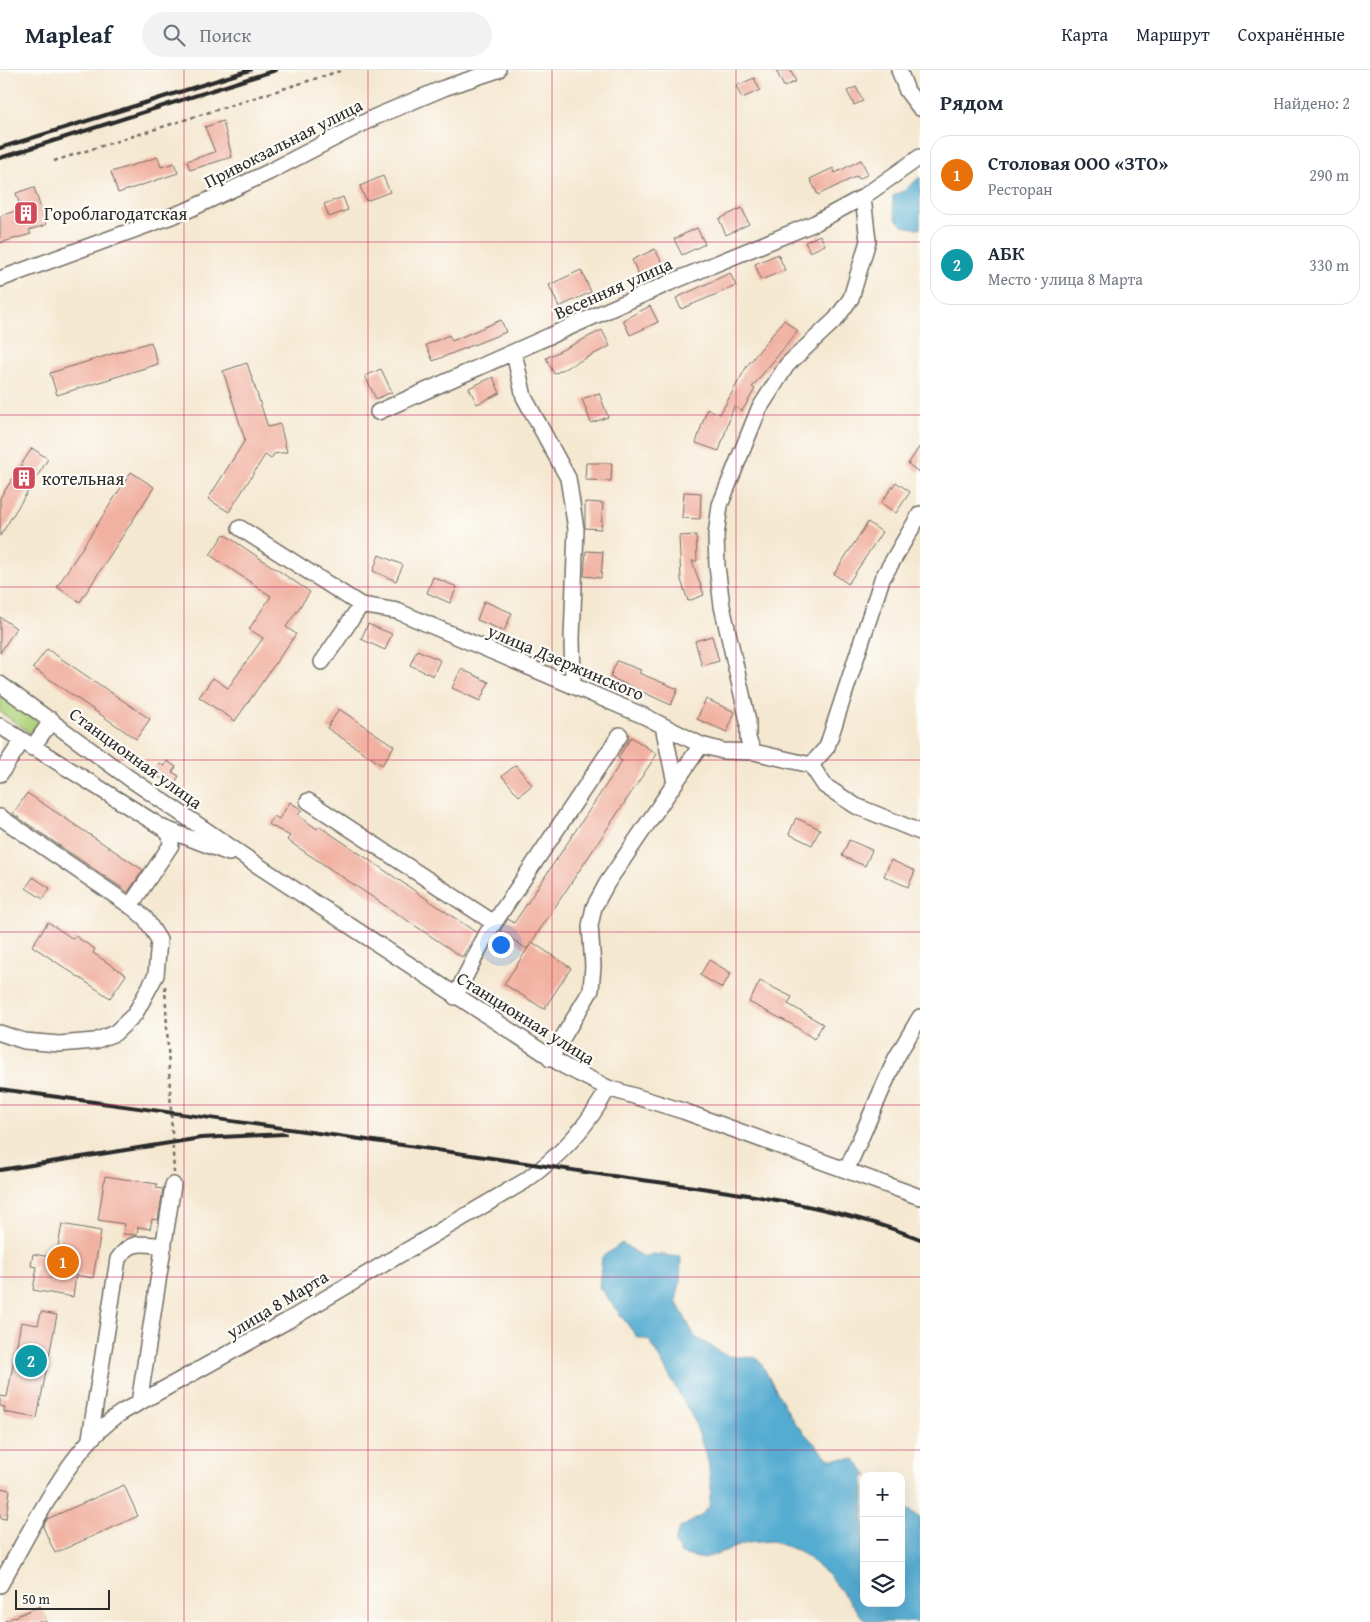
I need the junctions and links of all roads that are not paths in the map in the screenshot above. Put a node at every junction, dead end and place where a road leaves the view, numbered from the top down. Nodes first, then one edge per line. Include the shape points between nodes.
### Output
1 (498, 70) edge
2 (899, 70) edge
3 (920, 108) edge
4 (920, 157) edge
5 (863, 197) junction
6 (0, 280) edge
7 (514, 353) junction
8 (378, 412) dead end
9 (920, 514) edge
10 (240, 528) dead end
11 (361, 605) junction
12 (322, 662) dead end
13 (0, 684) edge
14 (574, 685) junction
15 (52, 720) junction
16 (0, 726) edge
17 (663, 726) junction
18 (620, 735) dead end
19 (27, 745) junction
20 (701, 746) junction
21 (751, 746) junction
22 (811, 765) junction
23 (0, 774) edge
24 (675, 783) junction
25 (308, 800) dead end
26 (0, 817) edge
27 (163, 828) junction
28 (920, 832) edge
29 (251, 861) junction
30 (130, 906) junction
31 (494, 923) junction
32 (455, 997) junction
33 (920, 1017) edge
34 (0, 1033) edge
35 (550, 1059) junction
36 (608, 1088) junction
37 (847, 1170) junction
38 (173, 1185) road end
39 (920, 1197) edge
40 (164, 1246) junction
41 (139, 1403) junction
42 (90, 1438) junction
43 (0, 1585) edge

1 - 6 street, Привокзальная улица via 375,117 188,210
2 - 3 street via 907,91
4 - 5 street, Весенняя улица
5 - 7 street, Весенняя улица via 815,223
5 - 21 street via 868,242 851,298 836,318 787,365 759,409 720,505 716,566
7 - 8 street, Весенняя улица
7 - 14 street via 524,397 568,478 576,529 572,638
9 - 22 street via 882,579 827,747
10 - 11 street
11 - 12 street
11 - 14 street, улица Дзержинского via 397,611
13 - 15 street, Станционная улица
14 - 17 street, улица Дзержинского
15 - 19 street
15 - 29 street, Станционная улица via 129,778
16 - 19 street, Станционная улица
17 - 20 street, улица Дзержинского
17 - 24 street
18 - 31 street
19 - 23 street
19 - 27 street, Станционная улица
20 - 21 street, улица Дзержинского via 734,751
20 - 24 street
21 - 22 street, улица Дзержинского
22 - 28 street via 825,786 856,806
24 - 35 street via 594,907 590,926 591,990
25 - 31 street
26 - 30 street
27 - 29 street, Станционная улица
27 - 30 street via 170,835 171,845
29 - 32 street, Станционная улица
30 - 34 street via 145,918 159,940 156,975 135,1014 115,1033 96,1041 59,1044 24,1041
31 - 32 street
32 - 35 street, Станционная улица
33 - 37 street via 896,1058
35 - 36 street, Станционная улица
36 - 37 street, Станционная улица via 684,1111
36 - 41 street, улица 8 Марта via 591,1118 571,1142 553,1161 525,1181 287,1321
37 - 39 street, Станционная улица
38 - 40 street
40 - 41 street
40 - 42 street via 133,1244 118,1259
41 - 42 street, улица 8 Марта via 113,1417
42 - 43 street, улица 8 Марта via 57,1487

